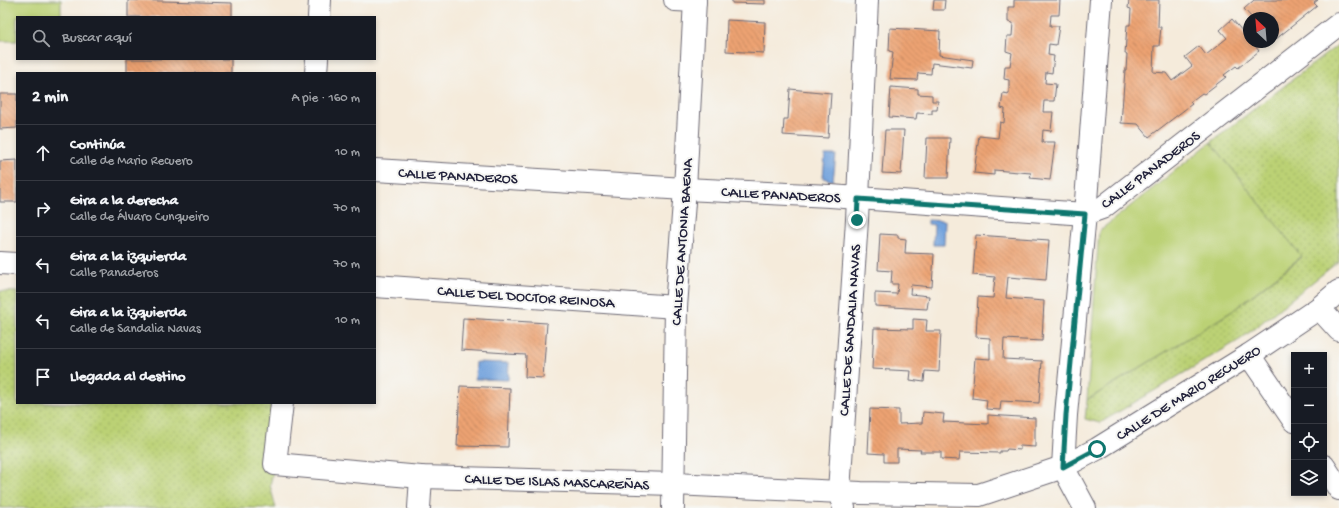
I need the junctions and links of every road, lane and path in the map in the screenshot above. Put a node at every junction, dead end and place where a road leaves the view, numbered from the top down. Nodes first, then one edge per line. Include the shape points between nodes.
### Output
1 (320, 0) edge
2 (688, 0) edge
3 (867, 0) edge
4 (1101, 0) edge
5 (319, 16) edge
6 (1339, 24) edge
7 (317, 60) edge
8 (316, 72) edge
9 (376, 170) edge
10 (685, 189) junction
11 (858, 199) junction
12 (1085, 214) junction
13 (0, 263) edge
14 (16, 264) edge
15 (376, 286) edge
16 (1339, 291) edge
17 (676, 307) junction
18 (1319, 308) junction
19 (1339, 330) edge
20 (1249, 355) junction
21 (282, 404) edge
22 (1291, 417) edge
23 (1063, 467) junction
24 (1327, 471) edge
25 (420, 477) junction
26 (674, 484) junction
27 (1339, 489) edge
28 (842, 500) edge
29 (419, 508) edge
30 (673, 508) edge
31 (1085, 508) edge

1 - 5 street
2 - 10 street, CALLE DE ANTONIA BAENA
3 - 11 street, CALLE DE SANDALIA NAVAS
4 - 12 street
6 - 12 street, CALLE PANADEROS via 1102,208
7 - 8 street
9 - 10 street, CALLE PANADEROS
10 - 11 street, CALLE PANADEROS
10 - 17 street, CALLE DE ANTONIA BAENA
11 - 12 street, CALLE PANADEROS
11 - 28 street, CALLE DE SANDALIA NAVAS
12 - 23 street
13 - 14 street
15 - 17 street, CALLE DEL DOCTOR REINOSA
16 - 18 street, CALLE DE MARIO RECUERO
17 - 26 street, CALLE DE ANTONIA BAENA
18 - 19 street
18 - 20 street, CALLE DE MARIO RECUERO
20 - 22 street
20 - 23 street, CALLE DE MARIO RECUERO via 1097,449
21 - 25 street, CALLE DE ISLAS MASCAREÑAS via 275,464
23 - 28 street, CALLE DE MARIO RECUERO via 979,496
23 - 31 street
24 - 27 street
25 - 26 street, CALLE DE ISLAS MASCAREÑAS
25 - 29 street
26 - 28 street, CALLE DE ISLAS MASCAREÑAS
26 - 30 street, CALLE DE ANTONIA BAENA

